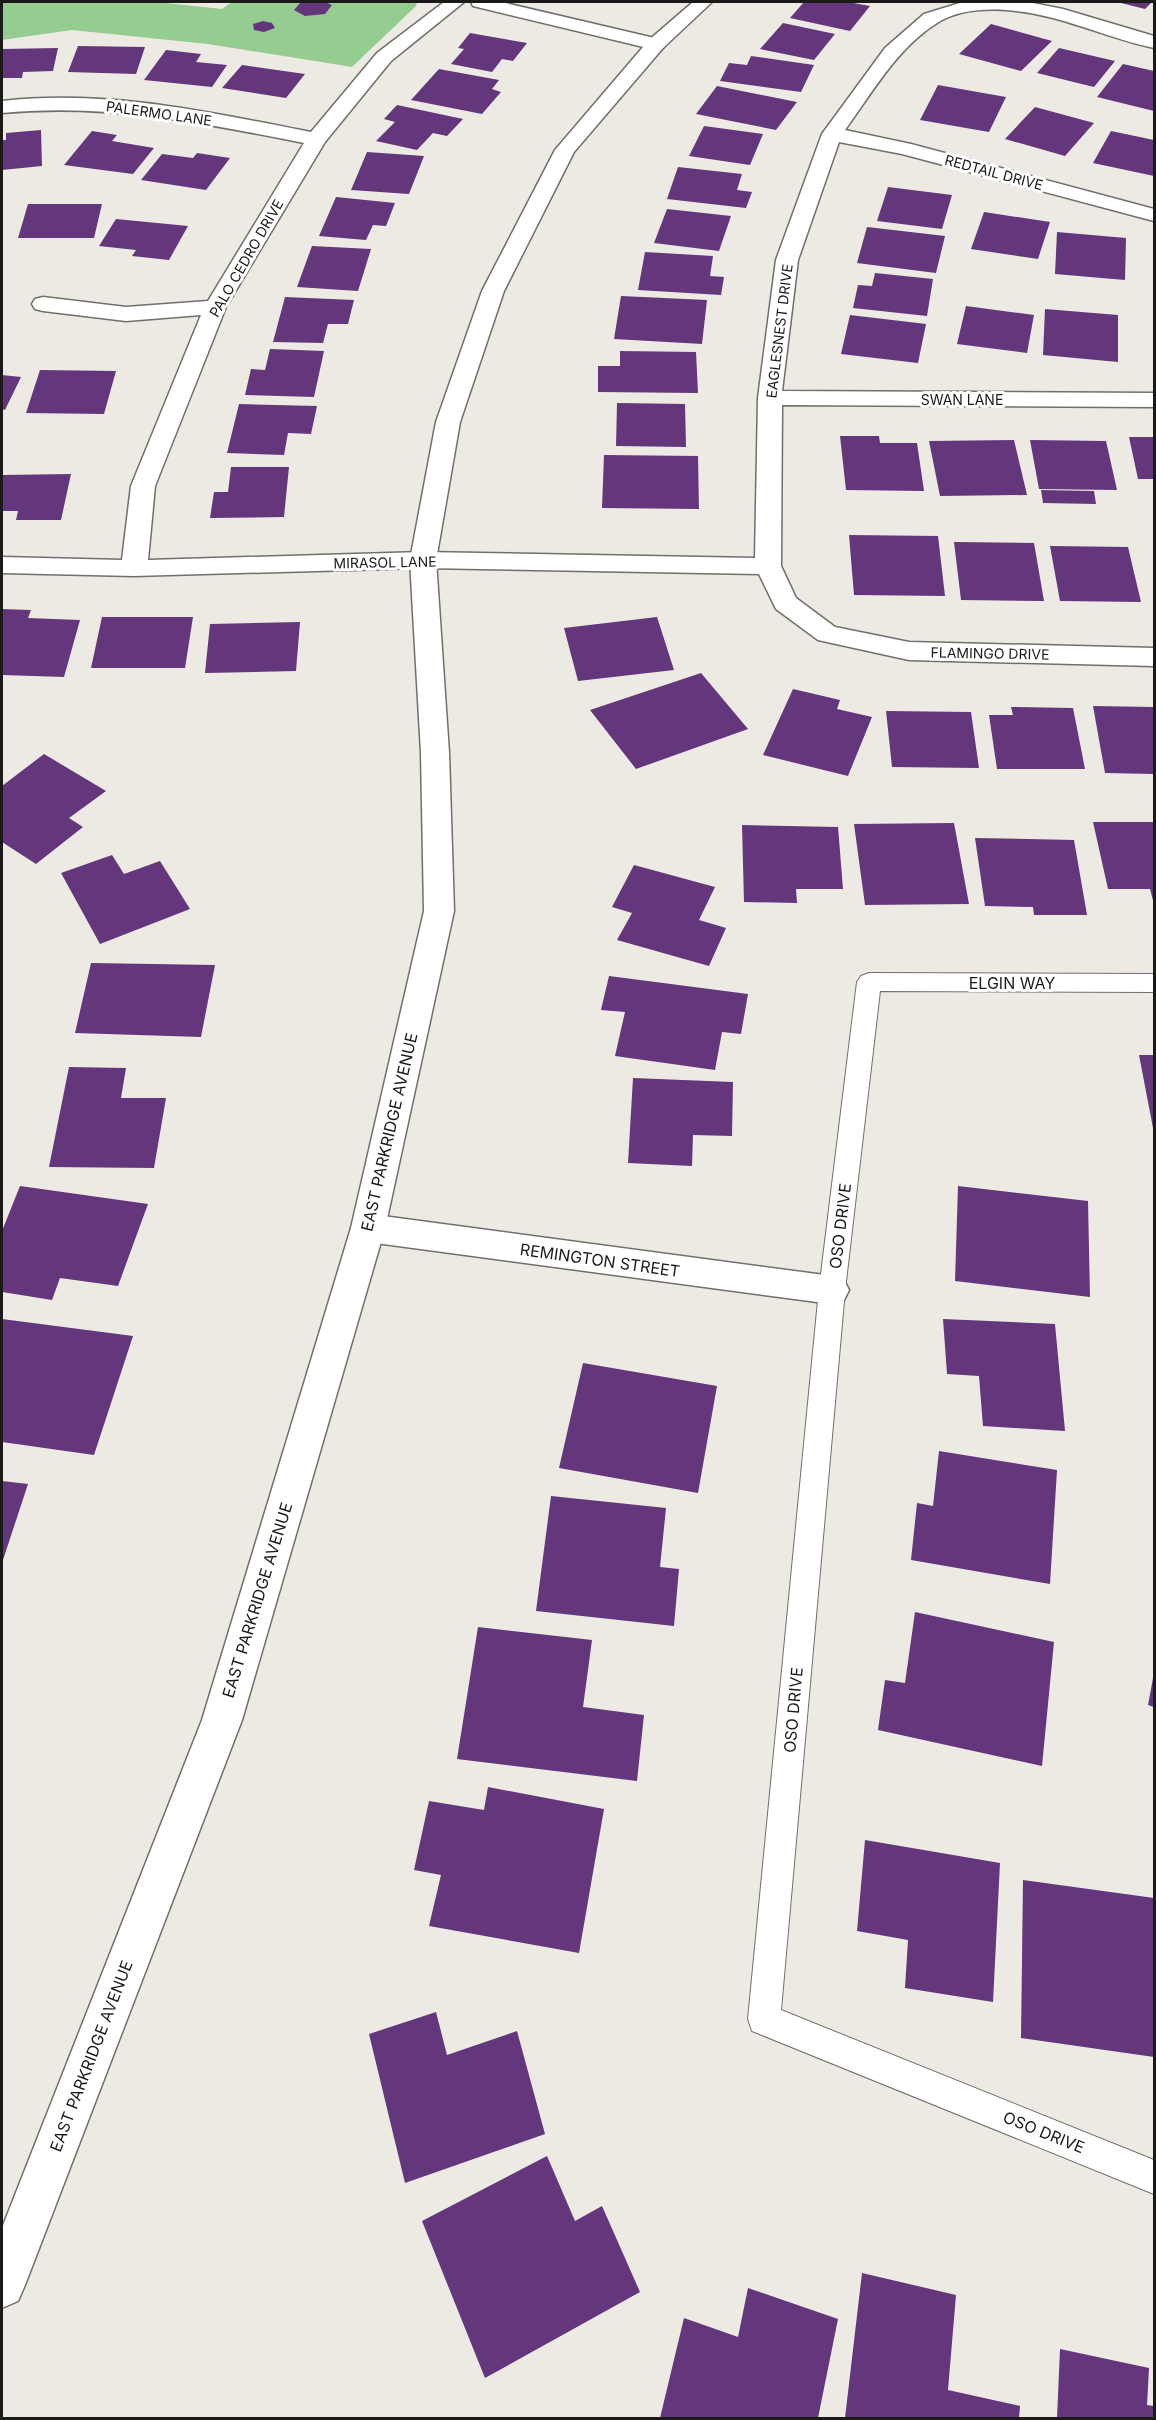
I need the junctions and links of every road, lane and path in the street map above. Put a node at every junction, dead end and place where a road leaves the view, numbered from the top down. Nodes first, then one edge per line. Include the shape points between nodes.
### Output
1 (455, 2) edge
2 (480, 2) edge
3 (703, 2) edge
4 (1155, 42) edge
5 (656, 44) junction
6 (2, 107) edge
7 (832, 134) junction
8 (316, 139) junction
9 (1155, 215) edge
10 (43, 304) dead end
11 (215, 307) junction
12 (770, 398) junction
13 (1155, 400) edge
14 (423, 560) junction
15 (2, 565) edge
16 (768, 566) junction
17 (134, 568) junction
18 (827, 634) joint
19 (1155, 657) edge
20 (869, 982) joint
21 (1155, 983) edge
22 (368, 1228) junction
23 (832, 1290) junction
24 (1155, 2177) edge
25 (2, 2285) edge

1 - 8 street, PALO CEDRO DRIVE via 384,57
2 - 5 street
3 - 5 street, EAST PARKRIDGE AVENUE
4 - 7 street, EAGLESNEST DRIVE via 1013,4 971,5 931,18 892,52
5 - 14 street, EAST PARKRIDGE AVENUE via 565,150 493,291 448,422
6 - 8 street, PALERMO LANE via 40,102 118,105
7 - 9 street, REDTAIL DRIVE via 904,148
7 - 12 street, EAGLESNEST DRIVE via 787,261
8 - 11 street, PALO CEDRO DRIVE
10 - 11 street via 126,314
11 - 17 street, PALO CEDRO DRIVE via 143,486
12 - 13 street, SWAN LANE
12 - 16 street, EAGLESNEST DRIVE
14 - 16 street, MIRASOL LANE
14 - 17 street, MIRASOL LANE
14 - 22 street, EAST PARKRIDGE AVENUE via 435,753 439,911
15 - 17 street, MIRASOL LANE
16 - 18 street, EAGLESNEST DRIVE via 785,603
18 - 19 street, FLAMINGO DRIVE via 909,651
20 - 21 lane, ELGIN WAY
20 - 23 lane, OSO DRIVE
22 - 23 street, REMINGTON STREET
22 - 25 street, EAST PARKRIDGE AVENUE via 222,1719
23 - 24 lane, OSO DRIVE via 764,2019

